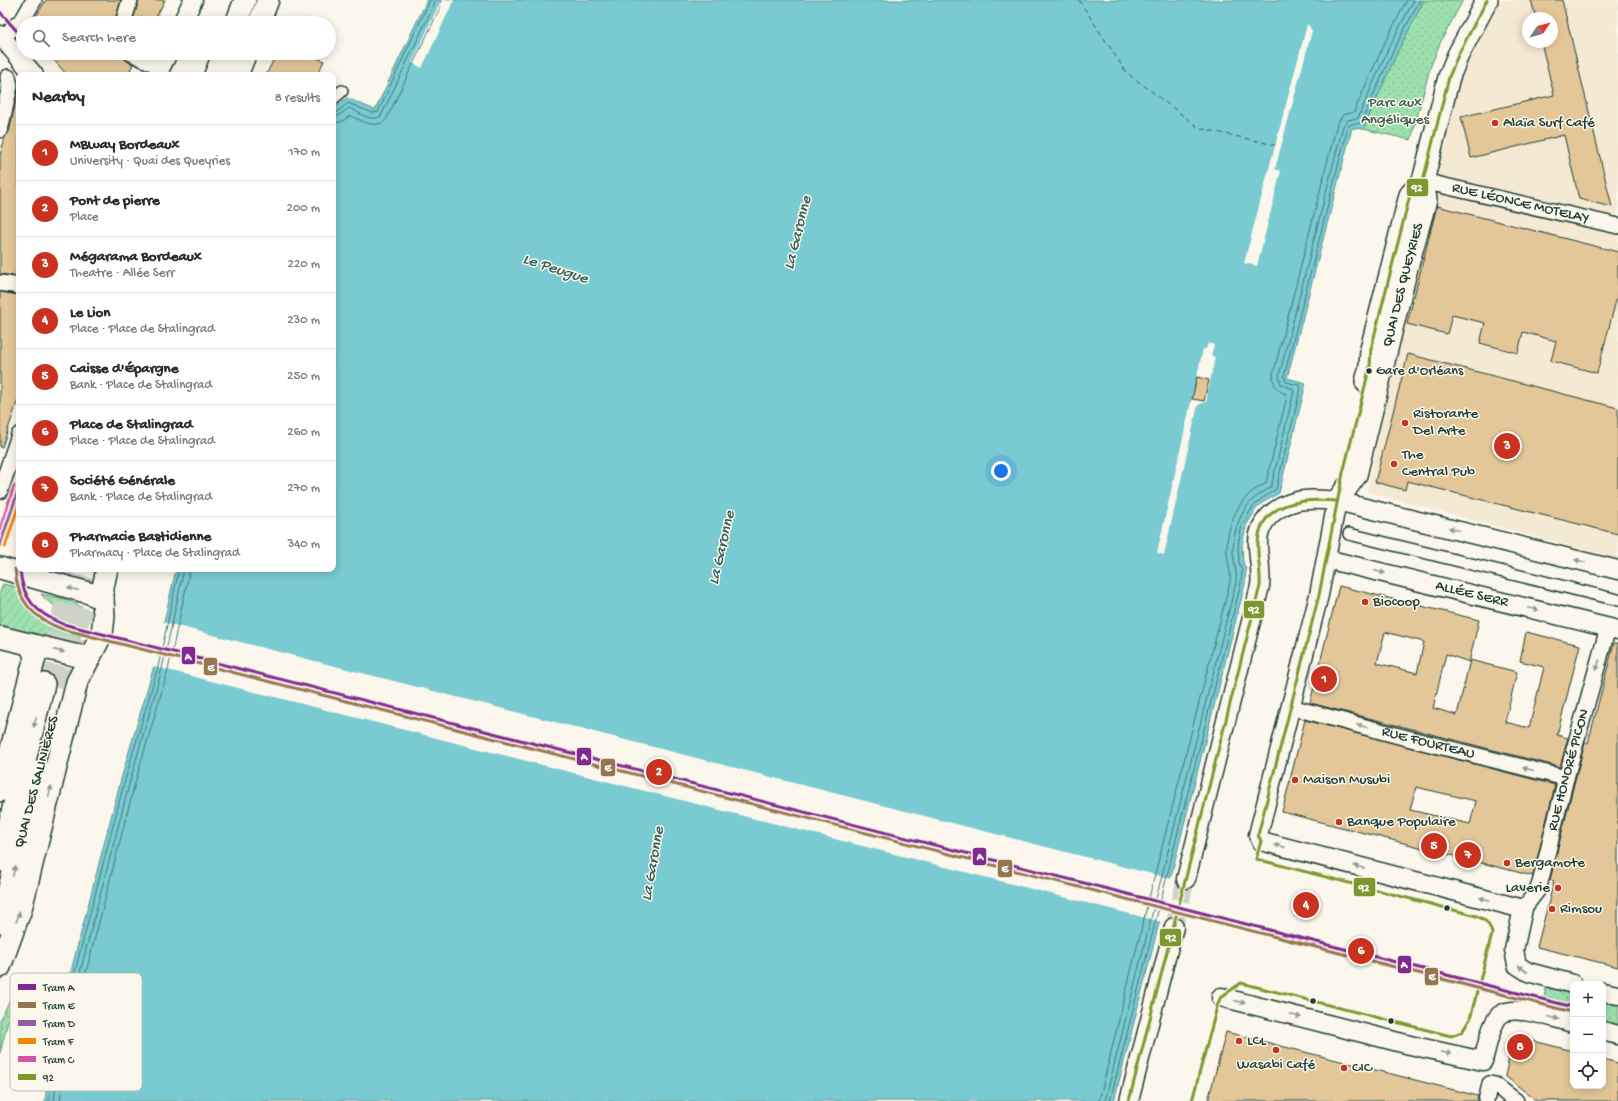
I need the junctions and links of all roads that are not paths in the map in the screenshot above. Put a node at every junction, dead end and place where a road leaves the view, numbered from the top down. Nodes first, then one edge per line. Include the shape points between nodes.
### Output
1 (34, 0) edge
2 (130, 0) edge
3 (193, 0) edge
4 (245, 0) edge
5 (268, 0) edge
6 (1488, 0) edge
7 (25, 16) edge
8 (125, 16) edge
9 (185, 16) edge
10 (239, 16) edge
11 (261, 16) edge
12 (16, 24) edge
13 (1, 36) edge
14 (16, 54) edge
15 (21, 60) edge
16 (149, 60) edge
17 (221, 60) edge
18 (243, 60) edge
19 (162, 65) edge
20 (29, 69) edge
21 (18, 72) edge
22 (216, 72) edge
23 (238, 72) edge
24 (16, 73) edge
25 (4, 76) edge
26 (342, 91) dead end
27 (336, 96) edge
28 (0, 130) edge
29 (1423, 181) junction
30 (1618, 226) edge
31 (0, 283) edge
32 (16, 286) edge
33 (16, 444) edge
34 (0, 491) edge
35 (1338, 501) junction
36 (1349, 534) dead end
37 (1326, 559) junction
38 (0, 568) edge
39 (16, 570) edge
40 (1618, 570) edge
41 (29, 572) edge
42 (107, 572) edge
43 (50, 575) edge
44 (103, 599) junction
45 (1618, 600) edge
46 (1613, 629) edge
47 (0, 637) edge
48 (29, 644) junction
49 (89, 657) junction
50 (1291, 707) junction
51 (1566, 778) junction
52 (0, 791) edge
53 (0, 861) edge
54 (1186, 879) tunnel mouth
55 (1523, 909) junction
56 (0, 922) edge
57 (1174, 927) tunnel mouth
58 (0, 967) edge
59 (1570, 983) edge
60 (1606, 993) edge
61 (1618, 995) edge
62 (1221, 997) dead end
63 (1570, 1022) edge
64 (1606, 1032) edge
65 (1618, 1035) edge
66 (1483, 1061) junction
67 (1490, 1084) junction
68 (1129, 1101) edge
69 (1486, 1101) edge
70 (1516, 1101) edge

1 - 7 street
2 - 8 street
3 - 9 street
4 - 10 main road
5 - 11 main road
6 - 29 main road, QUAI DES QUEYRIES via 1449,77
12 - 13 street
13 - 14 street
15 - 20 street
16 - 19 street
17 - 22 main road
18 - 23 main road
20 - 21 street
24 - 25 street
25 - 28 street via 10,86
26 - 27 street
29 - 30 street, RUE LÉONCE MOTELAY
29 - 35 main road, QUAI DES QUEYRIES via 1426,200 1356,475
31 - 32 street
33 - 34 street
35 - 37 street, QUAI DES QUEYRIES
40 -> 35 street
35 - 54 street via 1294,502 1275,511 1263,524 1258,542 1262,575 1260,586
36 - 45 street, ALLÉE SERR
37 -> 46 street, ALLÉE SERR
37 - 50 street, QUAI DES QUEYRIES
38 - 39 main road
41 - 43 main road
42 - 44 main road
44 -> 43 main road
44 - 49 main road via 104,626
46 -> 51 street, RUE HONORÉ PICON
47 - 48 main road
48 -> 49 main road
48 - 52 main road via 35,657
58 -> 49 main road via 21,908 77,682
51 -> 50 street, RUE FOURTEAU
55 -> 50 street, QUAI DES QUEYRIES via 1261,841 1258,835
51 - 55 street, RUE HONORÉ PICON via 1540,883
56 -> 53 main road, QUAI DES SALINIÈRES via 53,686
59 -> 55 street via 1521,969 1517,965 1514,950
57 - 68 street
60 - 61 street
62 -> 66 street
66 -> 63 street via 1495,1021 1505,1012 1519,1010
64 - 65 street
66 - 67 street
67 - 69 street
67 - 70 street

